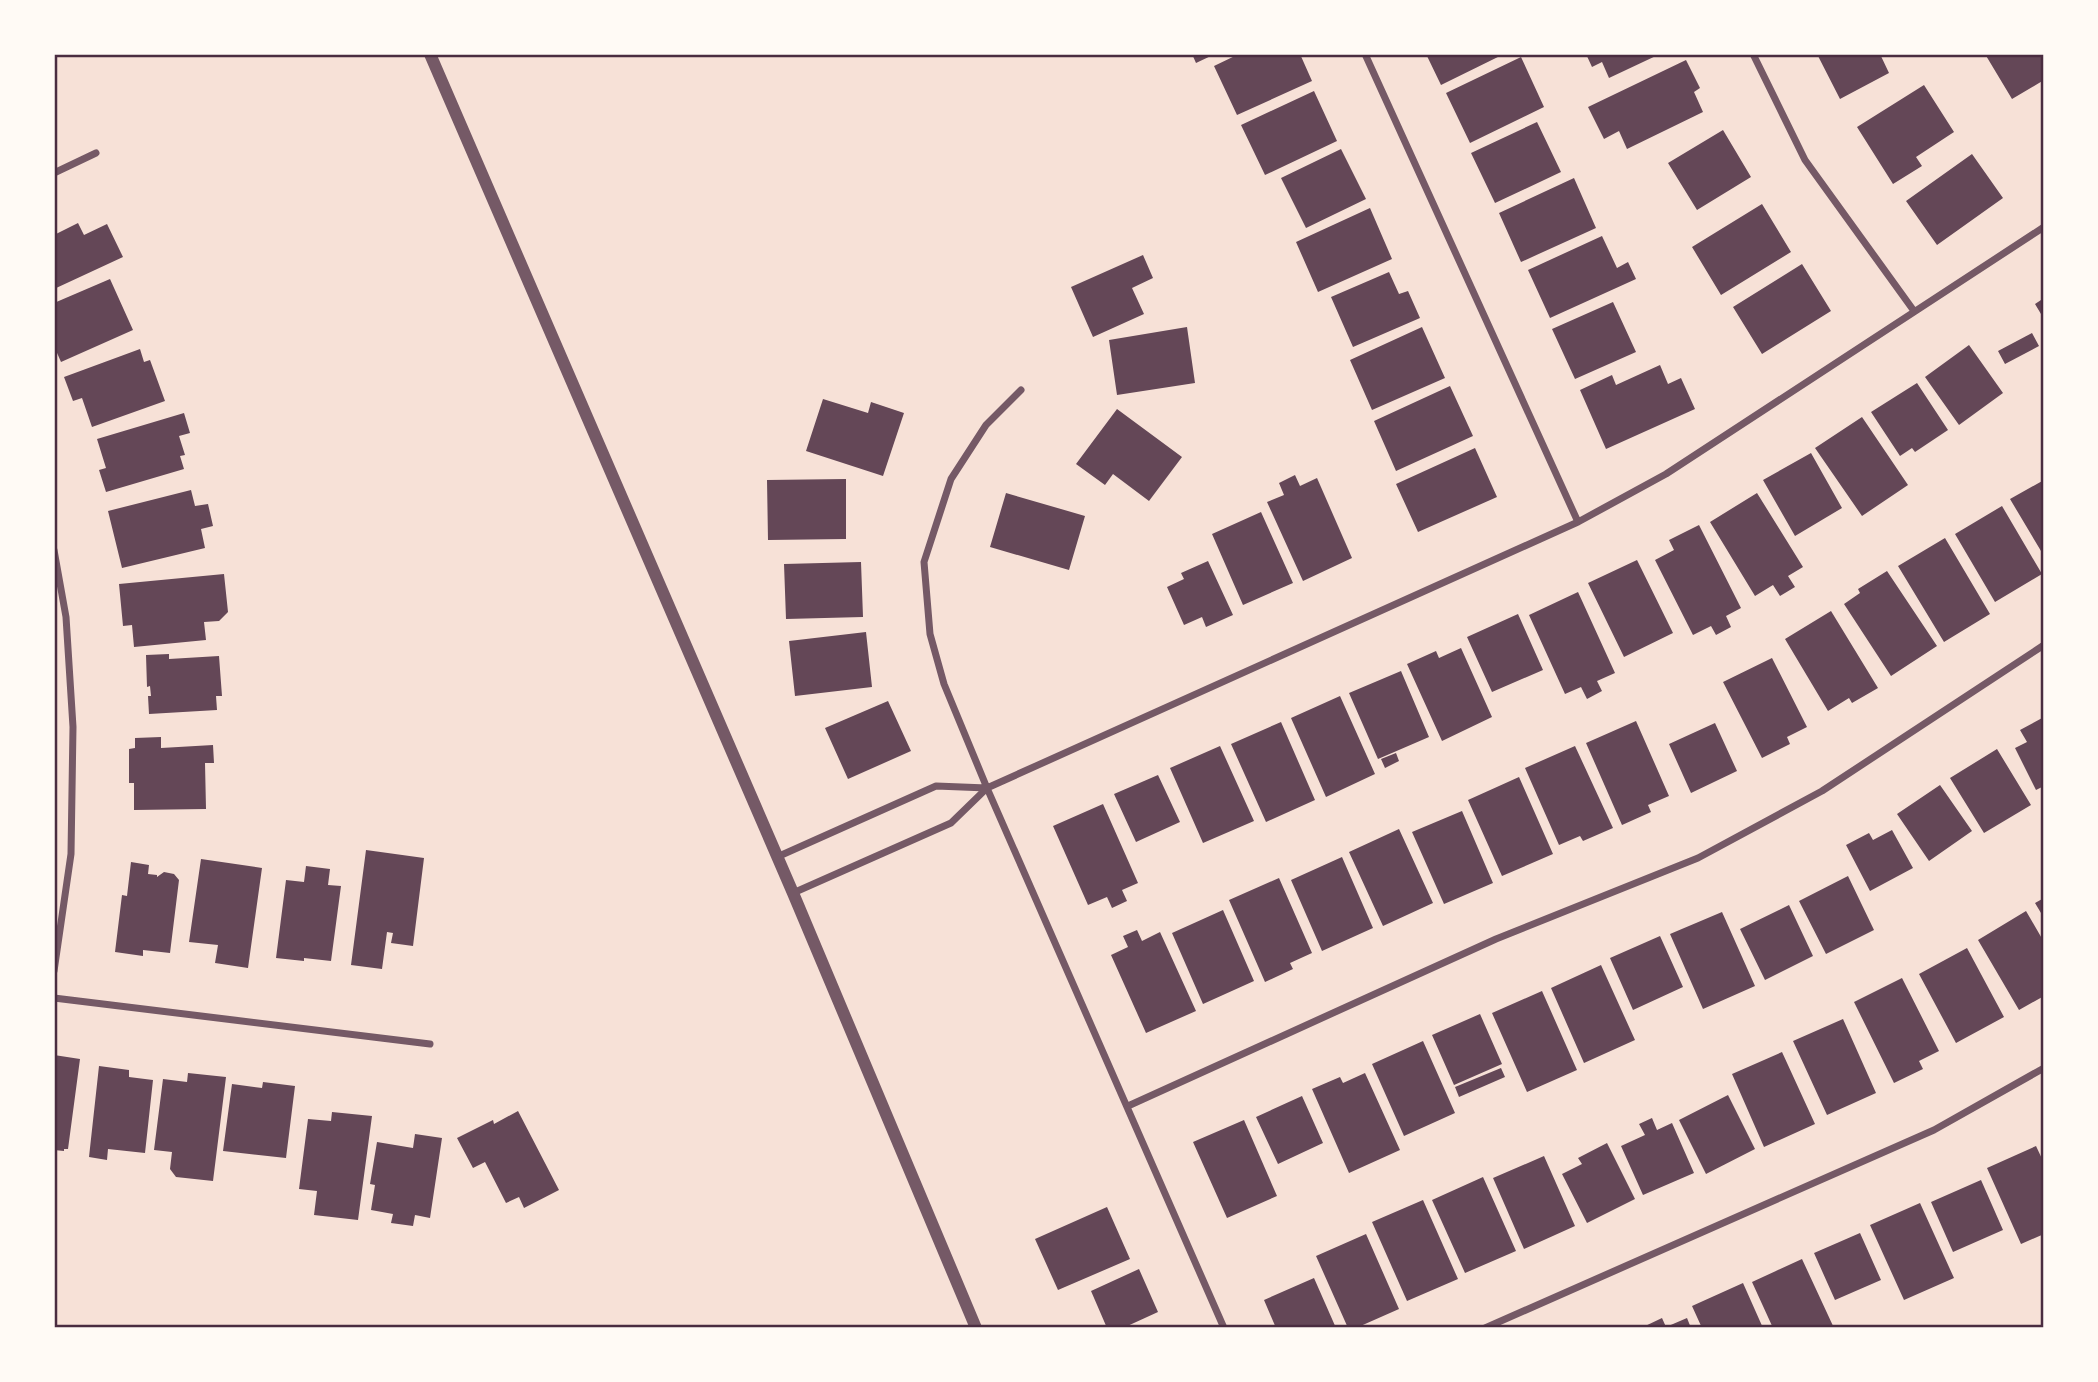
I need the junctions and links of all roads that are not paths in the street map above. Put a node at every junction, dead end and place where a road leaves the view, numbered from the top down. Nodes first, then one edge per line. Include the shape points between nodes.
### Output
1 (429, 54) edge
2 (1365, 54) edge
3 (1753, 54) edge
4 (96, 153) dead end
5 (54, 173) edge
6 (2044, 227) edge
7 (1914, 312) junction
8 (1021, 390) dead end
9 (1578, 522) junction
10 (54, 550) edge
11 (2044, 645) edge
12 (987, 788) junction
13 (777, 857) junction
14 (793, 893) junction
15 (54, 971) edge
16 (54, 998) edge
17 (430, 1044) dead end
18 (2044, 1068) edge
19 (1128, 1107) junction
20 (976, 1328) edge
21 (1224, 1328) edge
22 (1485, 1328) edge

1 - 13 street
2 - 9 street
3 - 7 street via 1805,160
4 - 5 street
6 - 7 street
7 - 9 street via 1666,474
8 - 12 street via 986,425 951,479 924,562 933,646
9 - 12 street
10 - 15 street via 74,727 71,854
11 - 19 street via 1822,791 1698,858 1496,939
12 - 13 street via 936,786
12 - 14 street via 951,823
12 - 19 street
13 - 14 street
14 - 20 street
16 - 17 street
18 - 22 street via 1934,1130
19 - 21 street

